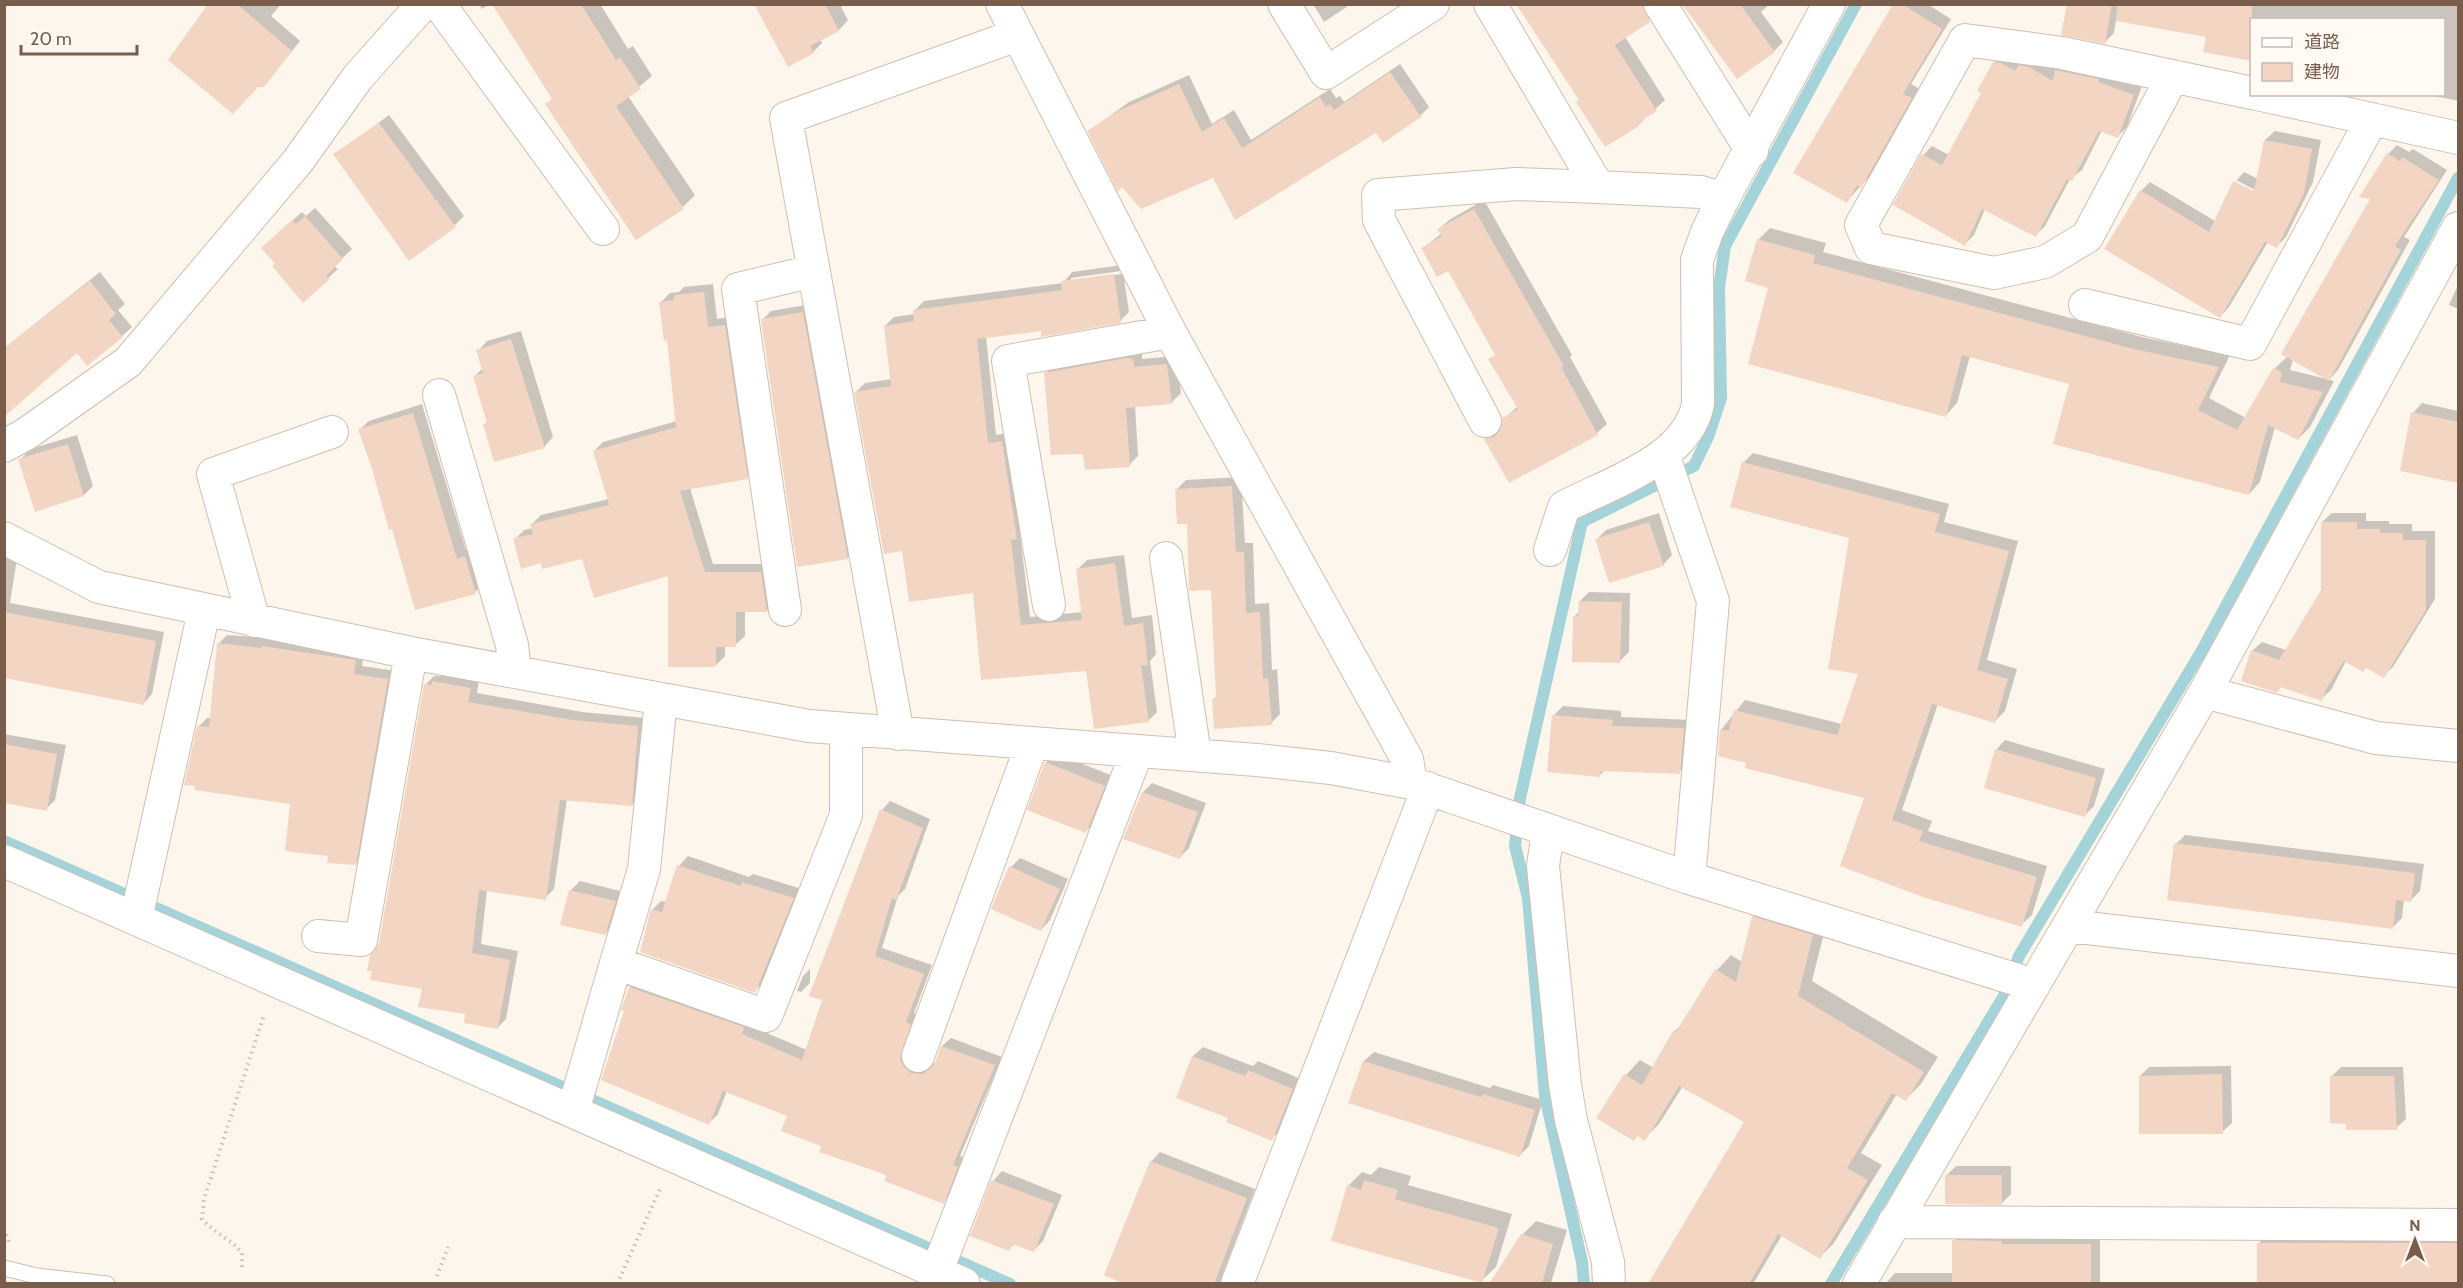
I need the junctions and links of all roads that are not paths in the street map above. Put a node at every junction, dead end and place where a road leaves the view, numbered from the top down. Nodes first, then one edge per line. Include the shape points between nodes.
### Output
1 (423, 4) edge
2 (438, 4) edge
3 (1002, 4) edge
4 (1284, 4) edge
5 (1433, 4) edge
6 (1490, 4) edge
7 (1660, 4) edge
8 (1830, 4) edge
9 (1017, 35) junction
10 (2173, 76) junction
11 (2250, 93) edge
12 (2267, 96) edge
13 (2373, 119) junction
14 (2458, 138) edge
15 (1752, 151) junction
16 (1598, 187) junction
17 (1723, 200) junction
18 (2458, 228) edge
19 (603, 229) dead end
20 (813, 271) junction
21 (2085, 304) dead end
22 (1170, 332) junction
23 (439, 395) dead end
24 (1485, 421) dead end
25 (332, 432) dead end
26 (4, 446) edge
27 (1669, 471) junction
28 (4, 538) edge
29 (1550, 550) dead end
30 (1166, 558) dead end
31 (1049, 605) dead end
32 (204, 610) junction
33 (784, 610) dead end
34 (254, 621) junction
35 (411, 653) junction
36 (515, 672) junction
37 (2205, 692) junction
38 (661, 700) junction
39 (846, 730) junction
40 (898, 734) junction
41 (1032, 744) junction
42 (2458, 746) edge
43 (1137, 752) junction
44 (1195, 755) junction
45 (1420, 786) junction
46 (1527, 825) junction
47 (4, 861) edge
48 (1689, 879) junction
49 (139, 908) junction
50 (2070, 926) junction
51 (318, 936) dead end
52 (616, 963) junction
53 (2458, 971) edge
54 (2019, 980) junction
55 (918, 1056) dead end
56 (576, 1099) junction
57 (1894, 1222) junction
58 (2458, 1225) edge
59 (947, 1266) edge
60 (4, 1268) edge
61 (107, 1284) edge
62 (1237, 1284) edge
63 (1609, 1284) edge
64 (1859, 1284) edge

1 - 26 street via 358,77 298,162 128,362
2 - 19 street
3 - 9 street
4 - 5 street via 1326,73
6 - 16 street
7 - 15 street
8 - 15 street
9 - 20 street via 786,118
9 - 22 street
10 - 10 street via 2087,237 2045,262 1994,273 1871,248 1862,225 1965,40 2062,53
10 - 11 street
12 - 13 street
13 - 14 street
13 - 21 street via 2250,344
15 - 17 street
16 - 17 street via 1701,192
16 - 24 street via 1516,184 1378,195 1379,220
17 - 27 street via 1697,260 1695,420
18 - 37 street
20 - 33 street via 738,289
20 - 40 street
22 - 31 street via 1008,361
22 - 45 street
23 - 36 street via 512,645
25 - 34 street via 213,474
27 - 29 street via 1564,507
27 - 48 street via 1713,602
28 - 32 street via 99,587
30 - 44 street
32 - 34 street
32 - 49 street
34 - 35 street
35 - 36 street
35 - 51 street via 362,940
36 - 38 street
37 - 42 street via 2376,738
37 - 50 street
38 - 39 street
38 - 52 street via 644,869
39 - 40 street
39 - 52 street via 846,815 766,1016
40 - 41 street
41 - 43 street
41 - 55 street
43 - 44 street
43 - 59 street
44 - 45 street via 1331,768
45 - 46 street
45 - 62 street
46 - 48 street
46 - 63 street via 1543,866 1570,1120 1608,1262
47 - 49 street
48 - 54 street
49 - 56 street via 275,980
50 - 53 street
50 - 54 street
52 - 56 street
54 - 57 street
56 - 59 street via 675,1157
57 - 58 street
57 - 64 street
60 - 61 lane

